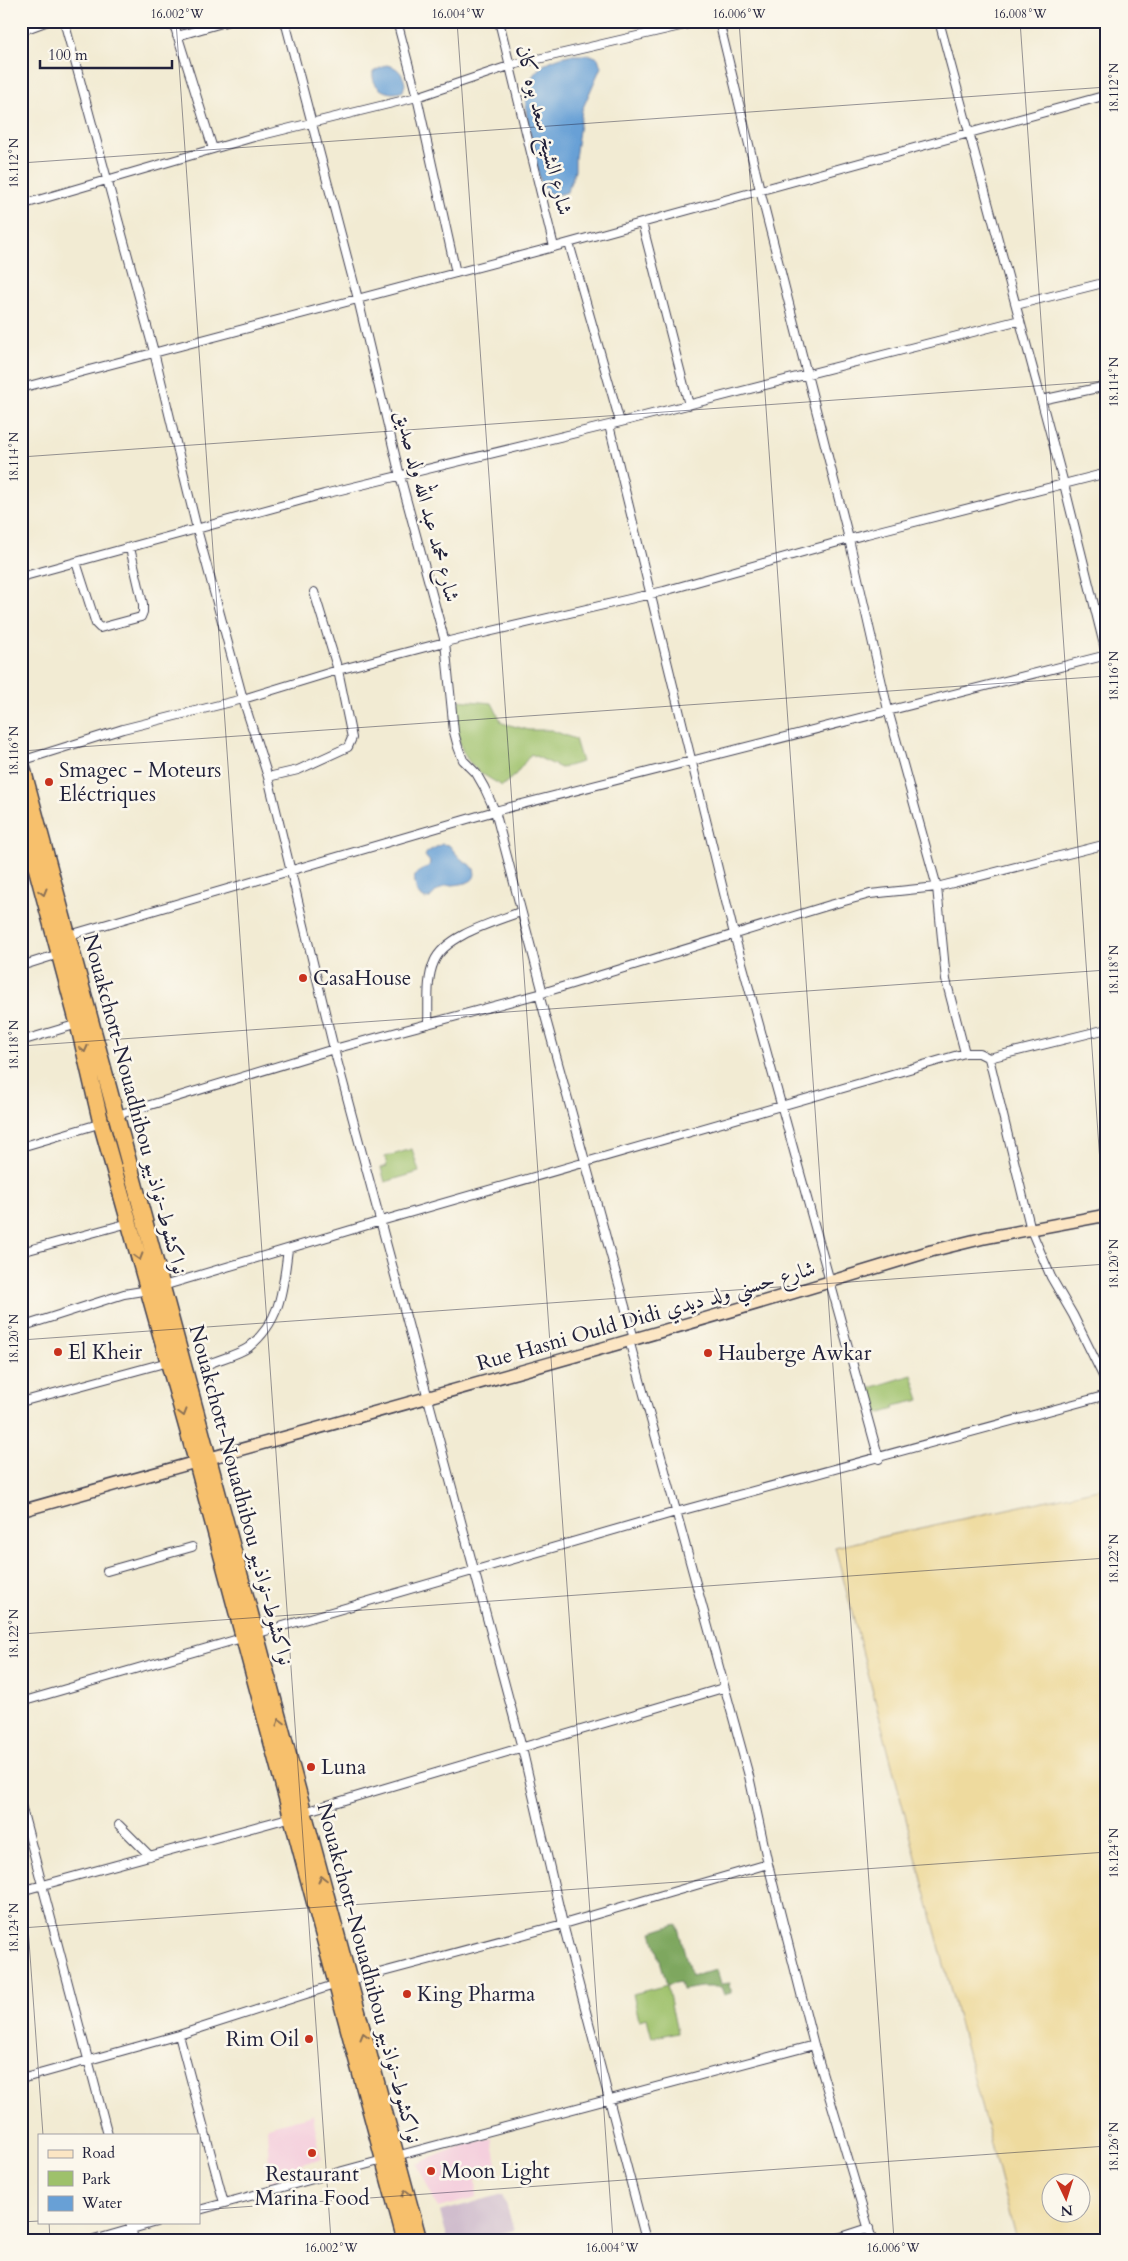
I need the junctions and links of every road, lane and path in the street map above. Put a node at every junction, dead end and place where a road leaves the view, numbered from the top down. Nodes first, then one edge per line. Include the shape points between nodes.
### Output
1 (48, 21) edge
2 (64, 21) edge
3 (173, 21) edge
4 (228, 21) edge
5 (285, 21) edge
6 (397, 21) edge
7 (499, 21) edge
8 (702, 21) edge
9 (719, 21) edge
10 (939, 21) edge
11 (21, 31) edge
12 (177, 36) junction
13 (510, 66) junction
14 (1107, 95) edge
15 (417, 98) junction
16 (311, 122) junction
17 (971, 132) junction
18 (213, 149) junction
19 (108, 181) junction
20 (760, 190) junction
21 (21, 205) edge
22 (642, 223) junction
23 (570, 243) junction
24 (554, 247) junction
25 (456, 273) junction
26 (1107, 282) edge
27 (358, 299) junction
28 (1016, 305) junction
29 (1020, 320) junction
30 (154, 352) junction
31 (807, 373) junction
32 (1107, 386) edge
33 (21, 388) edge
34 (1041, 400) junction
35 (689, 404) junction
36 (620, 422) junction
37 (608, 425) junction
38 (1107, 472) edge
39 (400, 476) junction
40 (1064, 484) junction
41 (197, 529) junction
42 (849, 539) junction
43 (130, 548) junction
44 (76, 562) junction
45 (21, 578) edge
46 (314, 592) dead end
47 (650, 594) junction
48 (445, 642) junction
49 (1106, 656) edge
50 (338, 670) junction
51 (243, 699) junction
52 (888, 710) junction
53 (691, 759) junction
54 (21, 761) edge
55 (268, 776) junction
56 (495, 810) junction
57 (21, 811) edge
58 (1107, 844) edge
59 (289, 870) junction
60 (937, 886) junction
61 (520, 912) junction
62 (734, 934) junction
63 (66, 936) junction
64 (59, 954) junction
65 (21, 966) edge
66 (541, 993) junction
67 (78, 1024) junction
68 (428, 1024) junction
69 (1107, 1029) edge
70 (21, 1042) edge
71 (334, 1049) junction
72 (965, 1053) junction
73 (989, 1058) junction
74 (781, 1106) junction
75 (116, 1115) junction
76 (102, 1123) junction
77 (21, 1147) edge
78 (585, 1163) junction
79 (1107, 1215) edge
80 (381, 1221) junction
81 (129, 1223) junction
82 (1032, 1230) junction
83 (288, 1249) junction
84 (21, 1252) edge
85 (830, 1282) junction
86 (156, 1288) junction
87 (21, 1327) edge
88 (632, 1339) junction
89 (168, 1362) junction
90 (206, 1365) dead end
91 (1107, 1384) edge
92 (1107, 1395) edge
93 (428, 1398) junction
94 (21, 1402) edge
95 (203, 1459) junction
96 (879, 1459) junction
97 (21, 1511) edge
98 (676, 1512) junction
99 (192, 1547) dead end
100 (107, 1571) dead end
101 (475, 1572) junction
102 (250, 1635) junction
103 (723, 1688) junction
104 (21, 1702) edge
105 (522, 1748) junction
106 (21, 1805) edge
107 (298, 1814) junction
108 (119, 1825) dead end
109 (150, 1856) junction
110 (768, 1864) junction
111 (42, 1885) junction
112 (21, 1891) edge
113 (563, 1924) junction
114 (343, 1982) junction
115 (179, 2035) junction
116 (814, 2044) junction
117 (90, 2060) junction
118 (21, 2079) edge
119 (608, 2098) junction
120 (108, 2134) edge
121 (389, 2158) junction
122 (224, 2203) junction
123 (200, 2210) edge
124 (144, 2224) edge
125 (131, 2226) edge
126 (868, 2228) junction
127 (94, 2240) edge
128 (134, 2240) edge
129 (405, 2240) edge
130 (419, 2240) edge
131 (646, 2240) edge
132 (832, 2240) edge
133 (872, 2240) edge

1 - 11 street
2 - 19 street
3 - 12 street
4 - 12 street
5 - 16 street, شارع محمد عبد الله ولد صديق
6 - 15 street
7 - 13 street, شارع الشيخ سعد بوه كان
8 - 13 street
9 - 20 street
10 - 17 street
12 - 18 street
13 - 15 street
13 - 24 street, شارع الشيخ سعد بوه كان
14 - 17 street
15 - 16 street
15 - 25 street
16 - 18 street
16 - 27 street, شارع محمد عبد الله ولد صديق
17 - 20 street
17 - 28 street
18 - 19 street
19 - 21 street
19 - 30 street
20 - 22 street
20 - 31 street
22 - 23 street
22 - 35 street
23 - 24 street
23 - 36 street
24 - 25 street
25 - 27 street
26 - 28 street
27 - 30 street
27 - 39 street, شارع محمد عبد الله ولد صديق
28 - 29 street
29 - 31 street
29 - 34 street
30 - 33 street
30 - 41 street
31 - 35 street
31 - 42 street
32 - 34 street
34 - 40 street
35 - 36 street
36 - 37 street
37 - 39 street
37 - 47 street
38 - 40 street
39 - 41 street
39 - 48 street, شارع محمد عبد الله ولد صديق
40 - 42 street
40 - 49 street
41 - 43 street
41 - 51 street
42 - 47 street
42 - 52 street
43 - 44 street
43 - 44 street via 144,612 141,618 108,627 100,628 96,624
44 - 45 street
46 - 50 street
47 - 48 street
47 - 53 street
48 - 50 street
48 - 56 street, شارع محمد عبد الله ولد صديق via 458,747
49 - 52 street
50 - 51 street
50 - 55 street via 352,738 348,747 298,770
51 - 54 street via 123,729
51 - 55 street
52 - 53 street
52 - 60 street
53 - 56 street
53 - 62 street
54 - 63 highway, Nouakchott-Nouadhibou نواكشوط-نواذيبو
55 - 59 street
56 - 59 street
56 - 61 street, شارع محمد عبد الله ولد صديق
57 -> 64 highway, Nouakchott-Nouadhibou نواكشوط-نواذيبو via 30,857
58 - 60 street
59 - 63 street
59 - 71 street
60 - 62 street via 870,894
60 - 72 street via 946,980
61 - 66 street, شارع محمد عبد الله ولد صديق
61 - 68 street via 468,932 443,948 429,979
62 - 66 street
62 - 74 street
63 - 75 highway, Nouakchott-Nouadhibou نواكشوط-نواذيبو
64 - 65 street
64 - 67 highway, Nouakchott-Nouadhibou نواكشوط-نواذيبو
66 - 68 street
66 - 78 street, شارع محمد عبد الله ولد صديق
67 - 70 street
67 -> 76 highway, Nouakchott-Nouadhibou نواكشوط-نواذيبو
68 - 71 street
69 - 73 street
71 - 75 street
71 - 80 street
72 - 73 street via 979,1052
72 - 74 street
73 - 82 street
74 - 78 street
74 - 85 street
75 - 76 street
75 - 86 highway, Nouakchott-Nouadhibou نواكشوط-نواذيبو
76 - 77 street
76 - 81 highway, Nouakchott-Nouadhibou نواكشوط-نواذيبو
78 - 80 street
78 - 88 street, شارع محمد عبد الله ولد صديق
79 - 82 street, Rue Hasni Ould Didi شارع حسني ولد ديدي
80 - 83 street
80 - 93 street
81 - 84 street
81 -> 86 highway, Nouakchott-Nouadhibou نواكشوط-نواذيبو
82 - 85 street, Rue Hasni Ould Didi شارع حسني ولد ديدي via 931,1251
82 - 91 street via 1051,1278 1074,1315
83 - 86 street
83 - 90 street via 281,1302 268,1326 248,1348
85 - 88 street, Rue Hasni Ould Didi شارع حسني ولد ديدي
85 - 96 street
86 - 87 street via 124,1294
86 - 89 highway, Nouakchott-Nouadhibou نواكشوط-نواذيبو
86 - 95 highway, Nouakchott-Nouadhibou نواكشوط-نواذيبو
88 - 93 street, Rue Hasni Ould Didi شارع حسني ولد ديدي
88 - 98 street, شارع محمد عبد الله ولد صديق
89 - 94 street
89 -> 95 highway, Nouakchott-Nouadhibou نواكشوط-نواذيبو
92 - 96 street
93 - 95 street, Rue Hasni Ould Didi شارع حسني ولد ديدي
93 - 101 street
95 - 97 street, Rue Hasni Ould Didi شارع حسني ولد ديدي
95 - 102 highway, Nouakchott-Nouadhibou نواكشوط-نواذيبو
96 - 98 street
98 - 101 street
98 - 103 street, شارع محمد عبد الله ولد صديق
99 - 100 street
101 - 102 street
101 - 105 street
102 - 104 street
102 - 107 highway, Nouakchott-Nouadhibou نواكشوط-نواذيبو
103 - 105 street
103 - 110 street, شارع محمد عبد الله ولد صديق
105 - 107 street
105 - 113 street
106 - 111 street
107 - 109 street
107 - 114 highway, Nouakchott-Nouadhibou نواكشوط-نواذيبو
108 - 109 street
109 - 111 street
110 - 113 street
110 - 116 street, شارع محمد عبد الله ولد صديق
111 - 112 street
111 - 117 street
113 - 114 street
113 - 119 street
114 - 115 street
114 - 121 highway, Nouakchott-Nouadhibou نواكشوط-نواذيبو
115 - 117 street
115 - 122 street
116 - 119 street
116 - 126 street, شارع محمد عبد الله ولد صديق
117 - 118 street
117 - 120 street
119 - 121 street
119 - 131 street
121 - 122 street
121 - 129 highway, Nouakchott-Nouadhibou نواكشوط-نواذيبو
130 -> 121 highway, Nouakchott-Nouadhibou نواكشوط-نواذيبو
122 - 123 street
124 - 125 street
125 - 127 street
125 - 128 street
126 - 132 street
126 - 133 street, شارع محمد عبد الله ولد صديق

